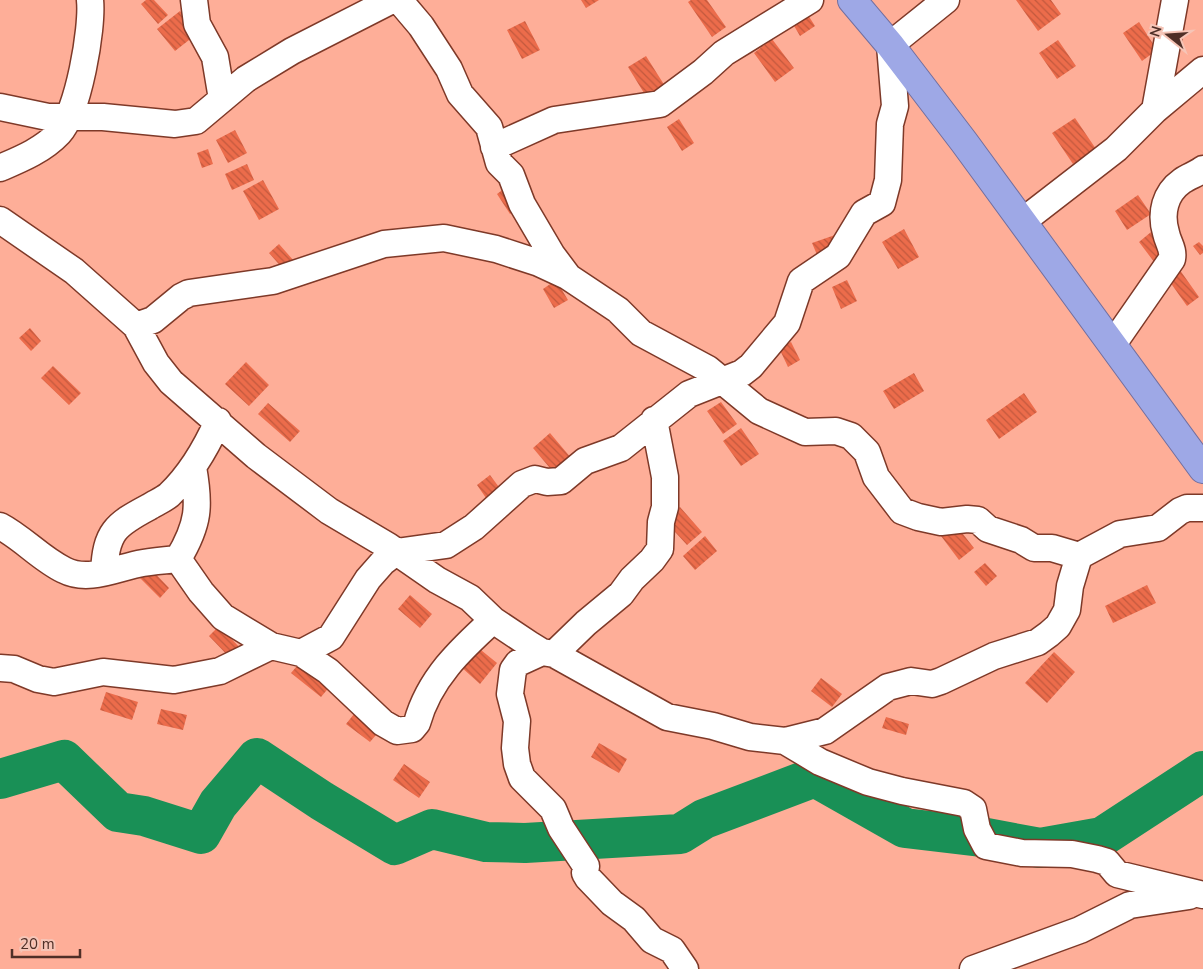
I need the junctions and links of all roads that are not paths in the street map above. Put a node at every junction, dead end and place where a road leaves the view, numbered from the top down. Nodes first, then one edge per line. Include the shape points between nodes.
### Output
1 (90, 0) edge
2 (194, 0) edge
3 (392, 0) edge
4 (399, 0) edge
5 (810, 0) edge
6 (852, 0) edge
7 (946, 0) edge
8 (1175, 0) edge
9 (890, 45) junction
10 (1203, 70) edge
11 (222, 99) junction
12 (0, 107) edge
13 (1155, 110) junction
14 (70, 116) junction
15 (494, 147) junction
16 (0, 168) edge
17 (1203, 169) edge
18 (0, 220) edge
19 (1022, 221) junction
20 (567, 276) junction
21 (136, 326) junction
22 (1114, 344) junction
23 (721, 380) junction
24 (654, 420) junction
25 (218, 421) junction
26 (193, 467) junction
27 (1203, 469) edge
28 (1203, 508) edge
29 (0, 526) edge
30 (396, 552) junction
31 (1079, 556) junction
32 (178, 559) junction
33 (104, 572) junction
34 (493, 620) junction
35 (271, 646) junction
36 (301, 653) junction
37 (548, 653) junction
38 (0, 668) edge
39 (785, 741) junction
40 (1202, 895) edge
41 (686, 969) edge
42 (973, 969) edge

1 - 14 street via 88,45
2 - 11 street via 197,24 215,57
3 - 11 street via 292,51 246,79
4 - 15 street via 421,26 449,69 460,94 489,127
5 - 15 street via 724,53 660,104 554,120
6 - 9 highway
7 - 9 street
8 - 13 street
9 - 19 highway
9 - 23 street via 895,106 890,124 888,180 882,203 864,213 838,256 801,281 787,323 751,366 742,373
10 - 13 street
11 - 14 street via 202,118 175,124
12 - 14 street via 48,117
13 - 19 street via 1116,149
14 - 16 street via 60,132 35,152
15 - 20 street via 499,163 511,176 522,204
17 - 22 street via 1182,181 1167,196 1164,228 1173,251 1172,259
18 - 21 street via 74,271
19 - 22 highway
20 - 21 street via 539,263 454,238 384,244 273,280 189,293 152,320
20 - 23 street via 618,310 641,333 697,361
21 - 25 street via 164,374
22 - 27 highway
23 - 24 street via 689,394
23 - 31 street via 759,411 805,432 836,431 850,436 866,452 876,476 902,511 941,522 978,520 988,529 1034,548 1052,548
24 - 30 street via 621,448 585,461 561,481 534,479 522,484 474,527 446,545
24 - 37 street via 665,477 660,549 622,594
25 - 26 street via 208,445
25 - 30 street via 256,456 329,511
26 - 32 street via 198,511 194,528
26 - 33 street via 169,495 121,523 105,547
28 - 31 street via 1187,508 1158,528 1120,534
29 - 33 street via 64,570 90,576
30 - 34 street via 470,598
30 - 36 street via 368,579 331,637
31 - 39 street via 1067,610 1058,626 1038,642 994,656 932,684 911,681 888,688 825,731
32 - 33 street
32 - 35 street via 223,617
34 - 36 street via 450,661 426,697 417,724 406,730 397,730 382,723 328,671
34 - 37 street
35 - 36 street
35 - 38 street via 220,671 174,680 103,672 47,682 14,669
37 - 39 street via 667,717 750,737
37 - 41 street via 518,663 513,670 512,703 517,721 515,748 522,778 553,809 561,828 586,866 588,878 612,903 634,919 652,940 672,950
39 - 40 street via 820,762 861,779 964,803 973,809 977,829 986,846 1022,853 1072,854 1097,859 1107,862 1117,874
40 - 42 street via 1130,905 1080,930

